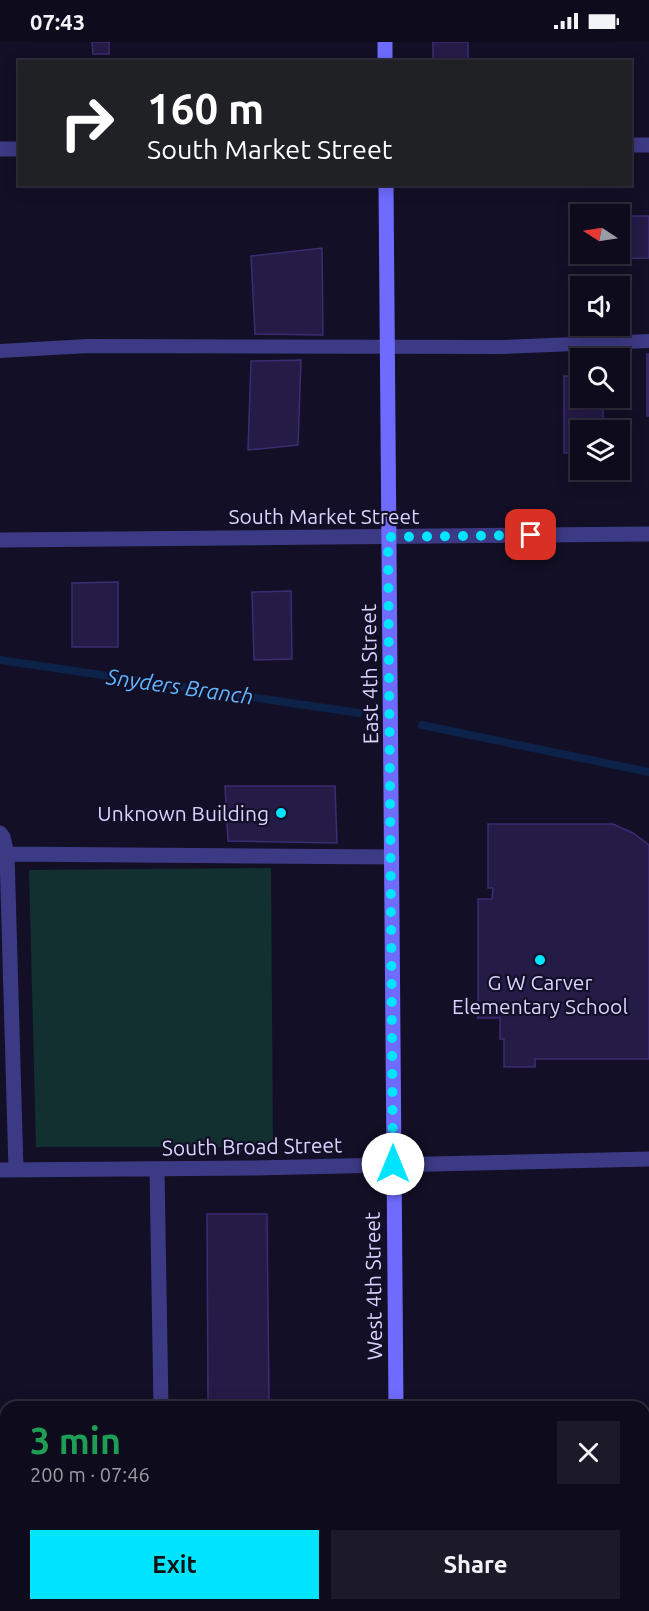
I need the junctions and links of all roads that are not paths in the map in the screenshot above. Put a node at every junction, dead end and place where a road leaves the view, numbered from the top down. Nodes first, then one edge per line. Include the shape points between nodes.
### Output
1 (385, 42) edge
2 (386, 60) edge
3 (632, 145) edge
4 (649, 145) edge
5 (0, 149) edge
6 (18, 149) edge
7 (386, 186) edge
8 (649, 340) edge
9 (388, 346) junction
10 (0, 351) edge
11 (649, 534) edge
12 (388, 537) junction
13 (0, 540) edge
14 (0, 833) edge
15 (7, 854) junction
16 (392, 857) junction
17 (649, 1159) edge
18 (393, 1164) junction
19 (158, 1169) junction
20 (8, 1170) edge
21 (161, 1401) edge
22 (396, 1401) edge

1 - 2 main road
3 - 4 street
5 - 6 street
7 - 9 main road, East 4th Street
8 - 9 lane
9 - 10 lane via 88,346
9 - 12 main road, East 4th Street
11 - 12 street, South Market Street
12 - 13 street, South Market Street
12 - 16 main road, East 4th Street
14 - 15 street
15 - 16 street
15 - 20 street
16 - 18 main road, East 4th Street
17 - 18 street, South Broad Street
18 - 19 street, South Broad Street
18 - 22 main road, West 4th Street
19 - 20 street, South Broad Street
19 - 21 street

